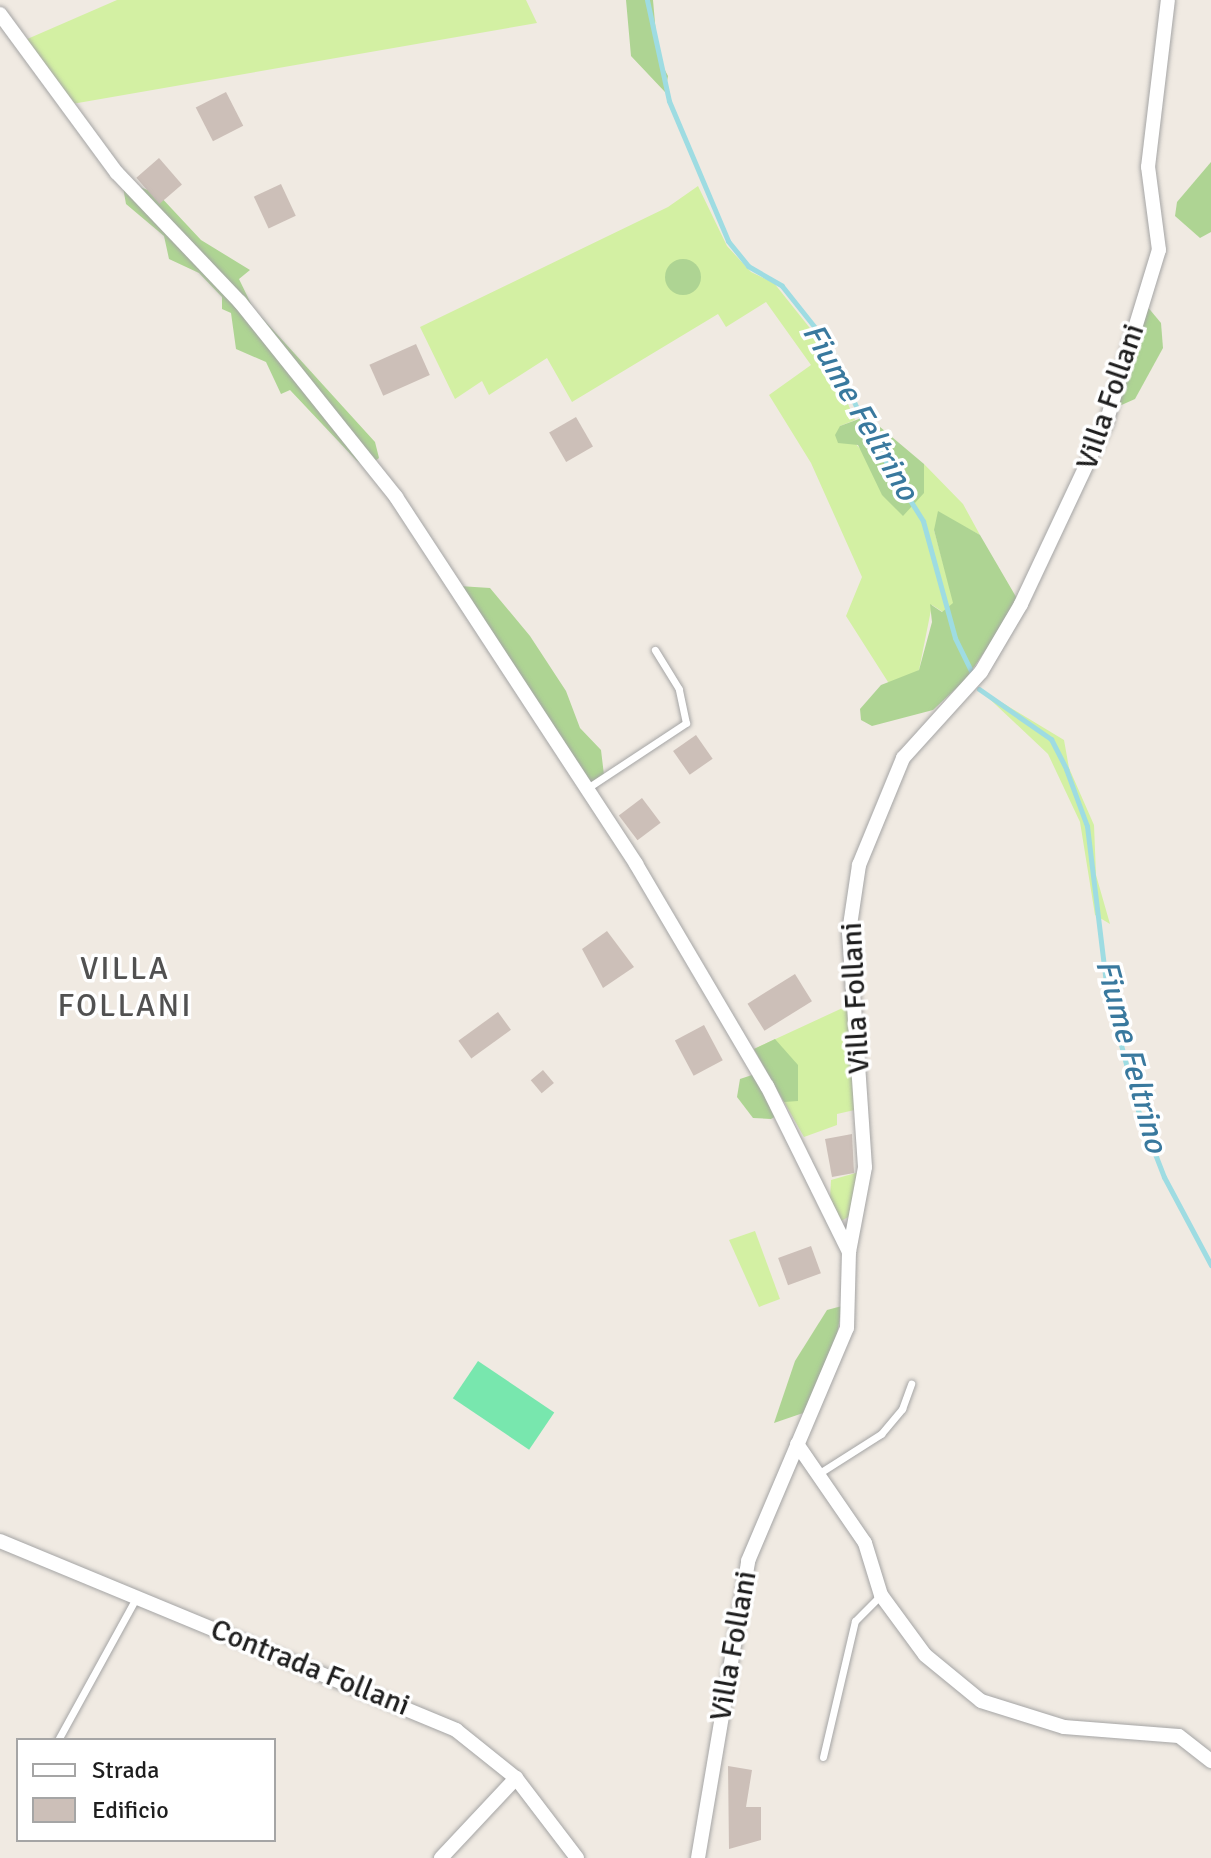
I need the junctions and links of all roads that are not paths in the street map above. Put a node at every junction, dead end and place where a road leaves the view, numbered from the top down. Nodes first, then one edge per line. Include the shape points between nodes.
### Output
1 (1168, 0) edge
2 (0, 14) edge
3 (655, 650) dead end
4 (586, 789) junction
5 (849, 1252) junction
6 (911, 1384) dead end
7 (797, 1444) junction
8 (818, 1474) junction
9 (0, 1541) edge
10 (881, 1595) junction
11 (138, 1596) junction
12 (59, 1738) edge
13 (823, 1757) dead end
14 (1211, 1761) edge
15 (516, 1778) junction
16 (441, 1858) edge
17 (577, 1858) edge
18 (698, 1858) edge

1 - 5 street, Villa Follani via 1148,167 1159,250 1106,423 1021,604 981,672 903,758 859,865 849,932 865,1167
2 - 4 street via 117,173 240,302 387,485
3 - 4 lane via 679,689 686,723
4 - 5 street via 767,1086
5 - 7 street, Villa Follani via 847,1328
6 - 8 lane via 902,1409 881,1434
7 - 8 street
7 - 18 street, Villa Follani via 748,1561
8 - 10 street via 865,1543
9 - 11 street, Contrada Follani
10 - 13 lane via 855,1621
10 - 14 street via 925,1655 981,1701 1064,1727 1179,1736
11 - 12 lane
11 - 15 street, Contrada Follani via 456,1730
15 - 16 street
15 - 17 street, Contrada Follani

